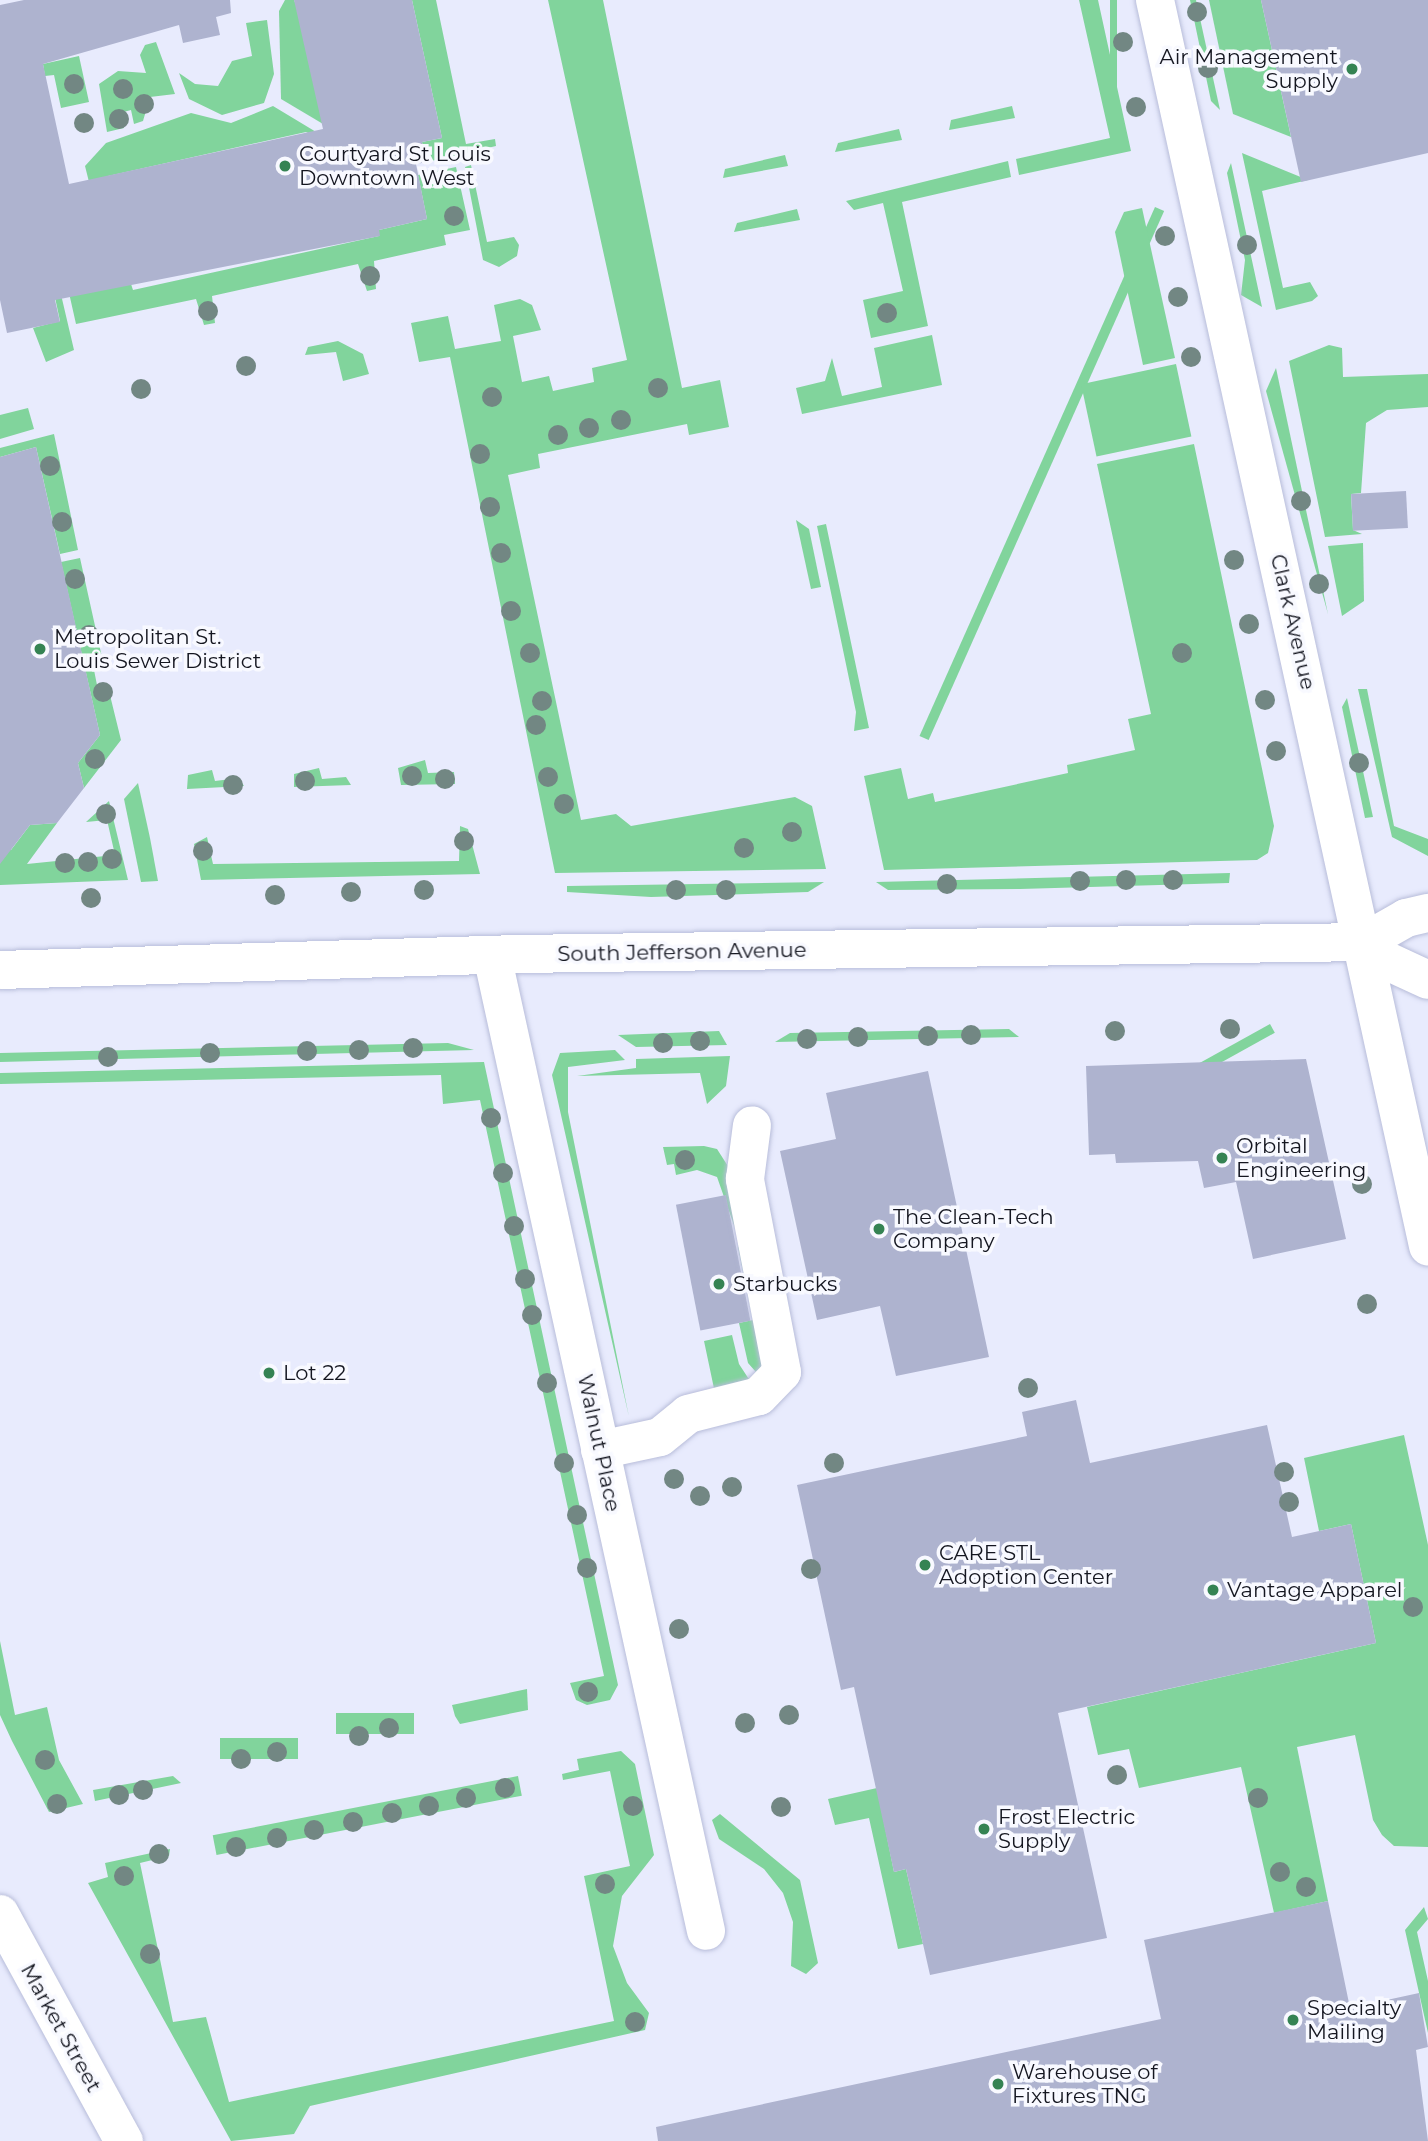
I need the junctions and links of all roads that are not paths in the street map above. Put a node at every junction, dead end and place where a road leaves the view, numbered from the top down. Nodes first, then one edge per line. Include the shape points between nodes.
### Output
1 (1155, 0) edge
2 (1428, 914) edge
3 (1364, 942) junction
4 (492, 955) junction
5 (0, 970) edge
6 (1428, 980) edge
7 (752, 1125) dead end
8 (1428, 1246) edge
9 (600, 1450) junction
10 (0, 1914) edge
11 (706, 1931) dead end
12 (124, 2141) edge

1 - 3 street, Clark Avenue
2 - 3 street, South Jefferson Avenue via 1406,918
3 - 4 street, South Jefferson Avenue
3 - 6 street via 1385,960
3 - 8 street, Clark Avenue
4 - 5 street, South Jefferson Avenue
4 - 9 street, Walnut Place
7 - 9 street via 745,1179 782,1372 759,1396 688,1415 660,1437
9 - 11 street, Walnut Place
10 - 12 street, Market Street

